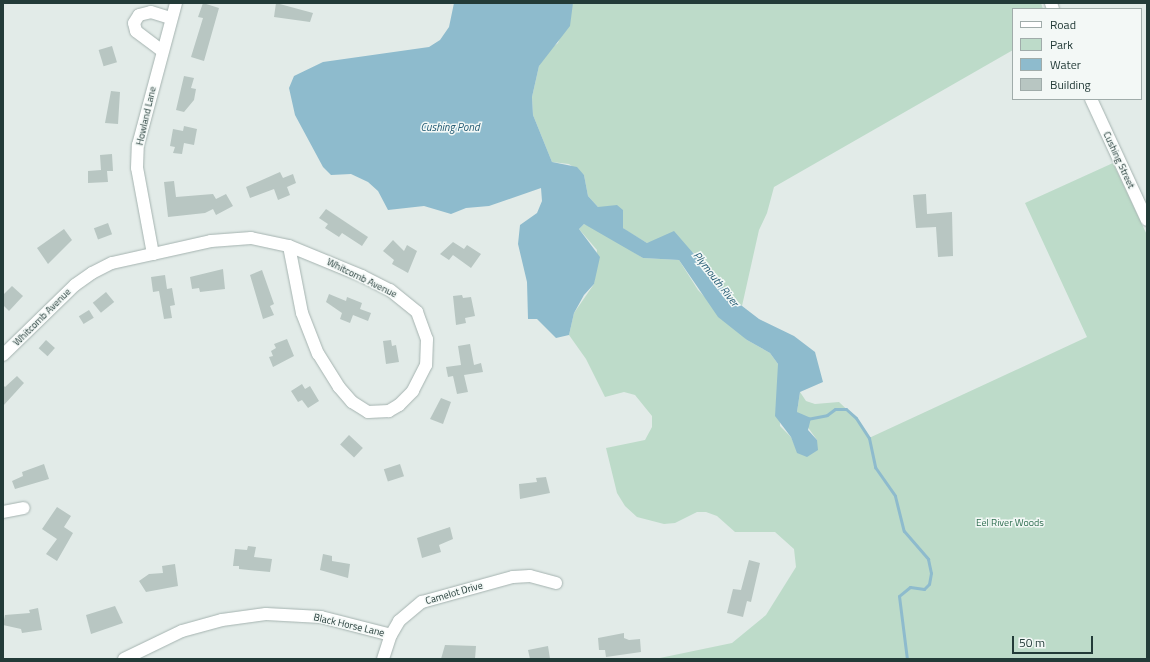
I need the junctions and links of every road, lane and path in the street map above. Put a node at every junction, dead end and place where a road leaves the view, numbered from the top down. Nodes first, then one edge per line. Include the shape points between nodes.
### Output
1 (176, 3) edge
2 (171, 18) junction
3 (161, 50) junction
4 (1091, 100) edge
5 (1147, 220) edge
6 (289, 246) junction
7 (153, 254) junction
8 (3, 356) edge
9 (24, 508) dead end
10 (3, 512) edge
11 (556, 583) dead end
12 (391, 635) junction
13 (124, 659) edge
14 (384, 659) edge

1 - 2 street, Howland Lane
2 - 3 street, Howland Lane
2 - 3 street via 151,12 139,15 134,23 141,36
3 - 7 street, Howland Lane via 142,123 137,168
4 - 5 street, Cushing Street
6 - 6 street, Whitcomb Avenue via 390,290 417,312 427,339 426,365 412,391 390,412 368,412 352,402 318,354 302,314
6 - 7 street, Whitcomb Avenue via 240,237
7 - 8 street, Whitcomb Avenue via 112,264 92,273 75,285
9 - 10 street
11 - 12 street, Camelot Drive via 530,576 513,577 435,596 410,610
12 - 13 street, Black Horse Lane via 321,617 266,614 222,620 189,629 162,638
12 - 14 street, Camelot Drive

